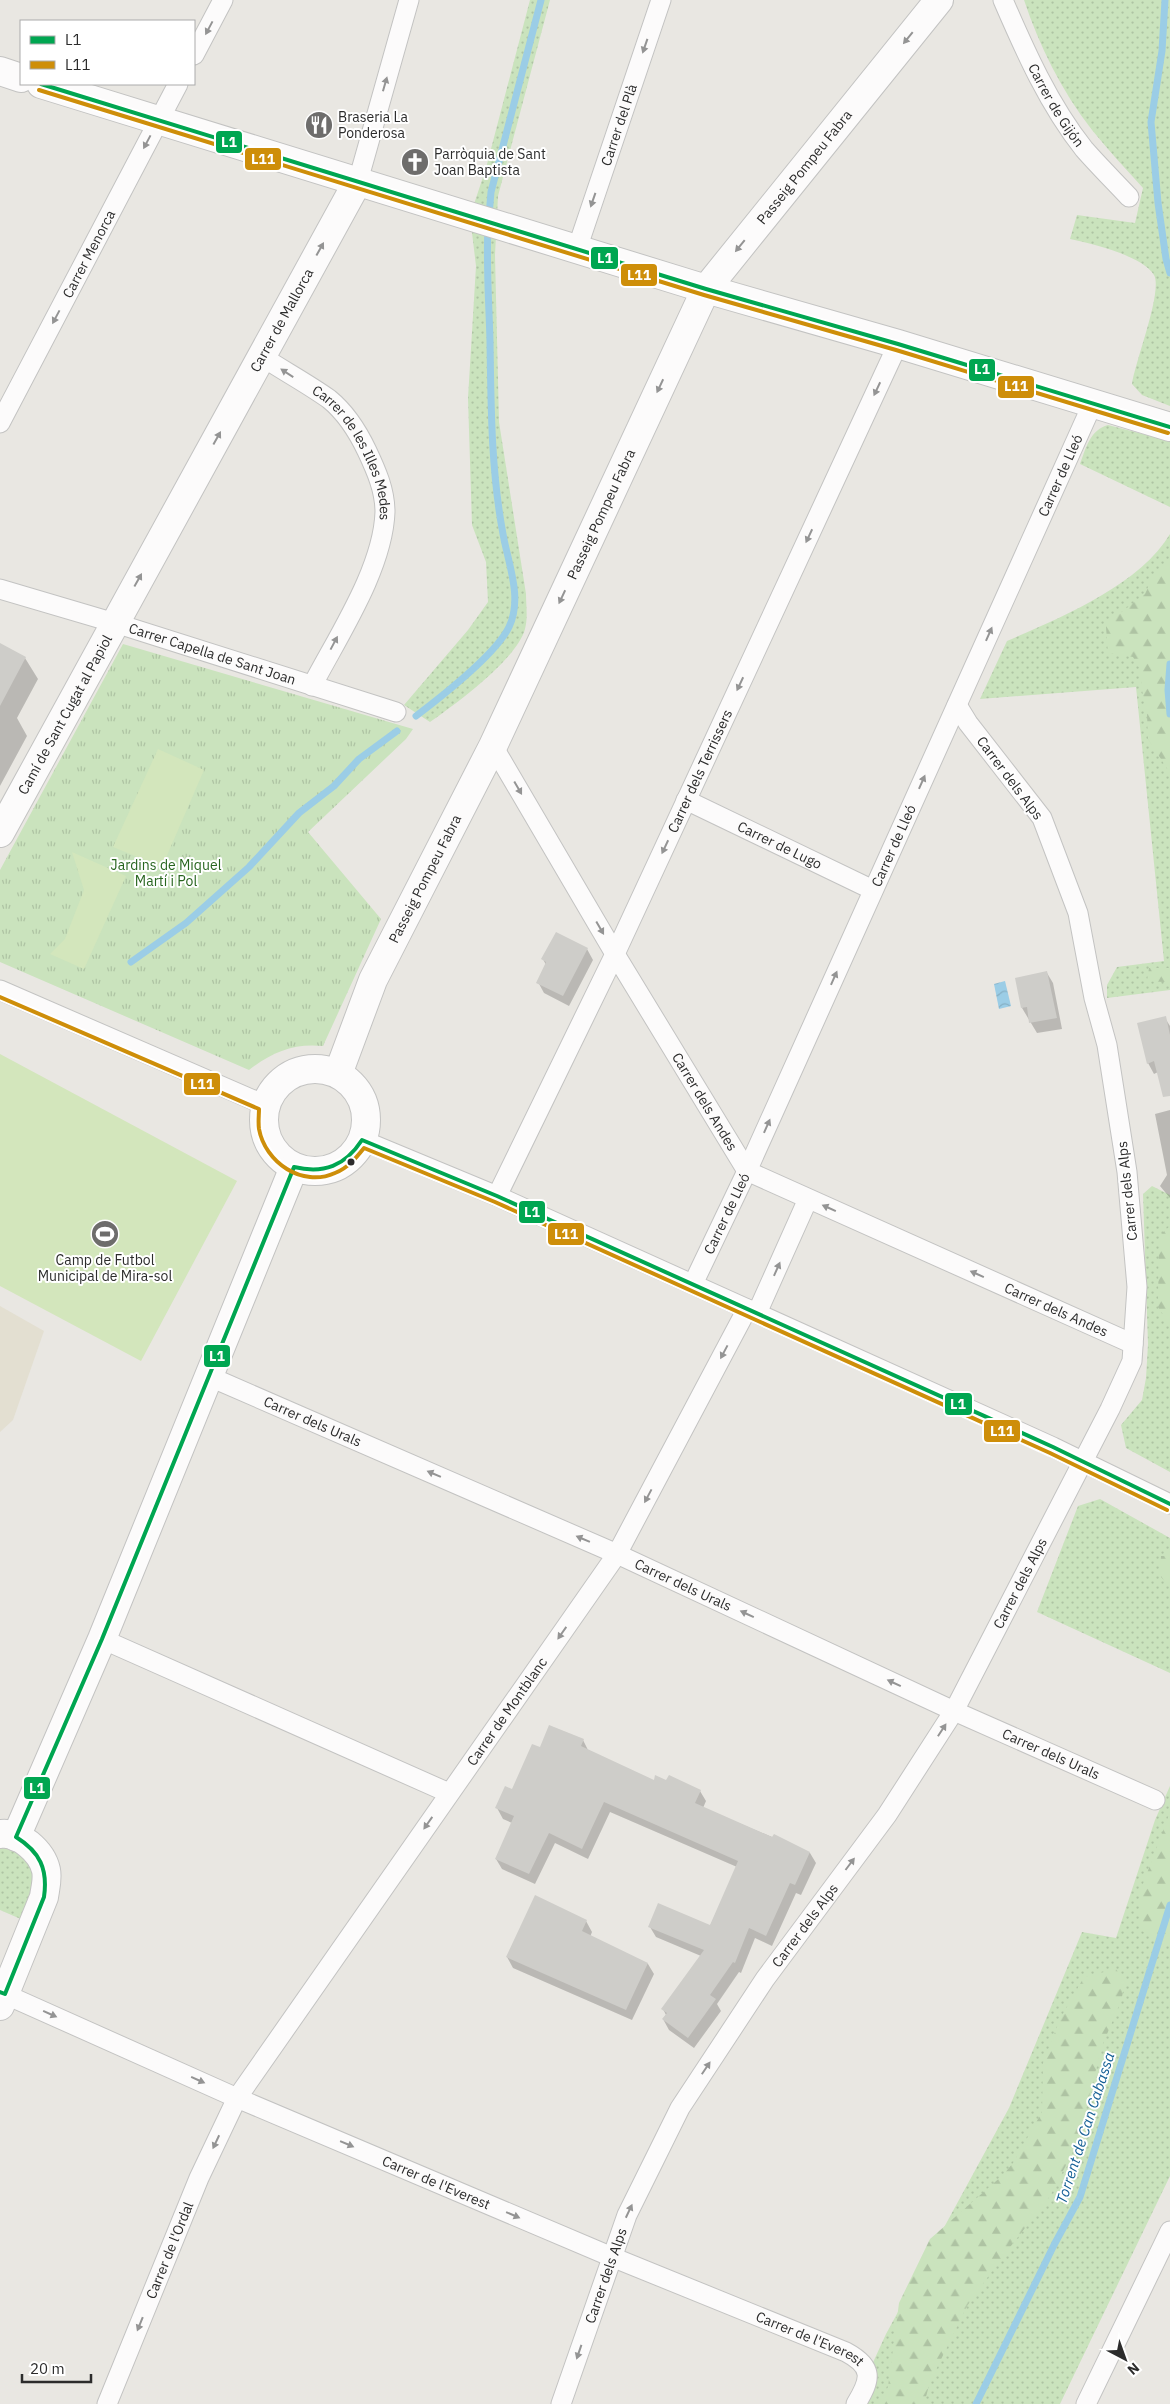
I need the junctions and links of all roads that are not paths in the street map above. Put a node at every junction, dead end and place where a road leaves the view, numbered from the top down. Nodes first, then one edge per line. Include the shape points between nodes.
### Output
1 (224, 0) edge
2 (409, 0) edge
3 (661, 0) edge
4 (939, 0) edge
5 (1003, 0) edge
6 (195, 53) edge
7 (0, 71) edge
8 (20, 78) edge
9 (45, 85) edge
10 (177, 85) edge
11 (159, 120) junction
12 (358, 181) junction
13 (1129, 197) dead end
14 (577, 249) junction
15 (706, 290) junction
16 (898, 344) junction
17 (261, 356) junction
18 (1092, 404) junction
19 (0, 423) edge
20 (1170, 427) edge
21 (0, 590) edge
22 (115, 623) junction
23 (312, 686) junction
24 (957, 705) junction
25 (396, 712) dead end
26 (493, 746) junction
27 (686, 800) junction
28 (0, 833) edge
29 (873, 890) junction
30 (615, 954) junction
31 (0, 990) edge
32 (338, 1074) junction
33 (265, 1106) junction
34 (362, 1140) junction
35 (294, 1167) junction
36 (747, 1170) junction
37 (497, 1196) junction
38 (808, 1198) junction
39 (693, 1284) junction
40 (752, 1311) junction
41 (1134, 1344) junction
42 (208, 1376) junction
43 (1082, 1461) junction
44 (1170, 1504) edge
45 (617, 1554) junction
46 (102, 1639) junction
47 (954, 1711) junction
48 (449, 1794) junction
49 (1155, 1800) dead end
50 (8, 1836) edge
51 (2, 1997) edge
52 (237, 2098) junction
53 (1170, 2231) edge
54 (612, 2257) junction
55 (107, 2404) edge
56 (561, 2404) edge
57 (856, 2404) edge
58 (1086, 2404) edge

1 -> 6 street
12 -> 2 street, Carrer de Mallorca
3 -> 14 street, Carrer del Plà
4 -> 15 street, Passeig Pompeu Fabra
5 - 13 street, Carrer de Gijón via 1032,64 1062,116 1084,148
7 - 8 street
9 - 11 street
10 - 11 street, Carrer Menorca
11 - 12 street
11 -> 19 street, Carrer Menorca
12 - 14 street
17 -> 12 street, Carrer de Mallorca
14 - 15 street
15 - 16 street
15 -> 26 street, Passeig Pompeu Fabra
16 - 18 street
16 -> 27 street, Carrer dels Terrissers
22 -> 17 street, Carrer de Mallorca
23 -> 17 street, Carrer de les Illes Medes via 368,578 381,540 385,511 379,474 347,418 330,400
18 - 20 street
24 -> 18 street, Carrer de Lleó
21 - 22 street, Carrer Capella de Sant Joan
22 - 23 street, Carrer Capella de Sant Joan
22 - 28 street, Camí de Sant Cugat al Papiol
23 - 25 street, Carrer Capella de Sant Joan
29 -> 24 street, Carrer de Lleó
24 - 41 street, Carrer dels Alps via 1042,818 1078,914 1094,998 1107,1045 1127,1172 1137,1287
26 -> 30 street, Carrer dels Andes
26 - 32 street, Passeig Pompeu Fabra via 373,980
27 - 29 street, Carrer de Lugo
27 -> 30 street, Carrer dels Terrissers
36 -> 29 street, Carrer de Lleó
30 - 36 street, Carrer dels Andes
30 - 37 street, Carrer dels Terrissers
31 - 33 street
32 - 33 street via 309,1069 294,1073 272,1092
32 - 34 street via 360,1095 366,1125
33 - 35 street via 263,1120 272,1149
34 - 35 street via 356,1152 334,1168 307,1171
34 - 37 street
35 - 42 street
36 - 38 street, Carrer dels Andes
36 - 39 street, Carrer de Lleó
37 - 39 street
40 -> 38 street, Carrer de Montblanc
41 -> 38 street, Carrer dels Andes
39 - 40 street
40 - 43 street
40 -> 45 street, Carrer de Montblanc
41 - 43 street, Carrer dels Alps via 1132,1362
45 -> 42 street, Carrer dels Urals
42 - 46 street
43 - 44 street
43 - 47 street, Carrer dels Alps
47 -> 45 street, Carrer dels Urals
45 -> 48 street, Carrer de Montblanc
46 - 48 street
46 - 50 street
47 - 49 street, Carrer dels Urals
54 -> 47 street, Carrer dels Alps via 627,2215 680,2108 765,1979 887,1815
48 -> 52 street, Carrer de Montblanc
50 - 51 street via 28,1844 41,1860 46,1870 46,1884 44,1898
51 -> 52 street, Carrer de l'Everest
52 -> 54 street, Carrer de l'Everest
52 -> 55 street, Carrer de l'Ordal via 199,2178
53 - 58 street
54 -> 56 street, Carrer dels Alps
54 - 57 street, Carrer de l'Everest via 856,2358 866,2370 868,2381

